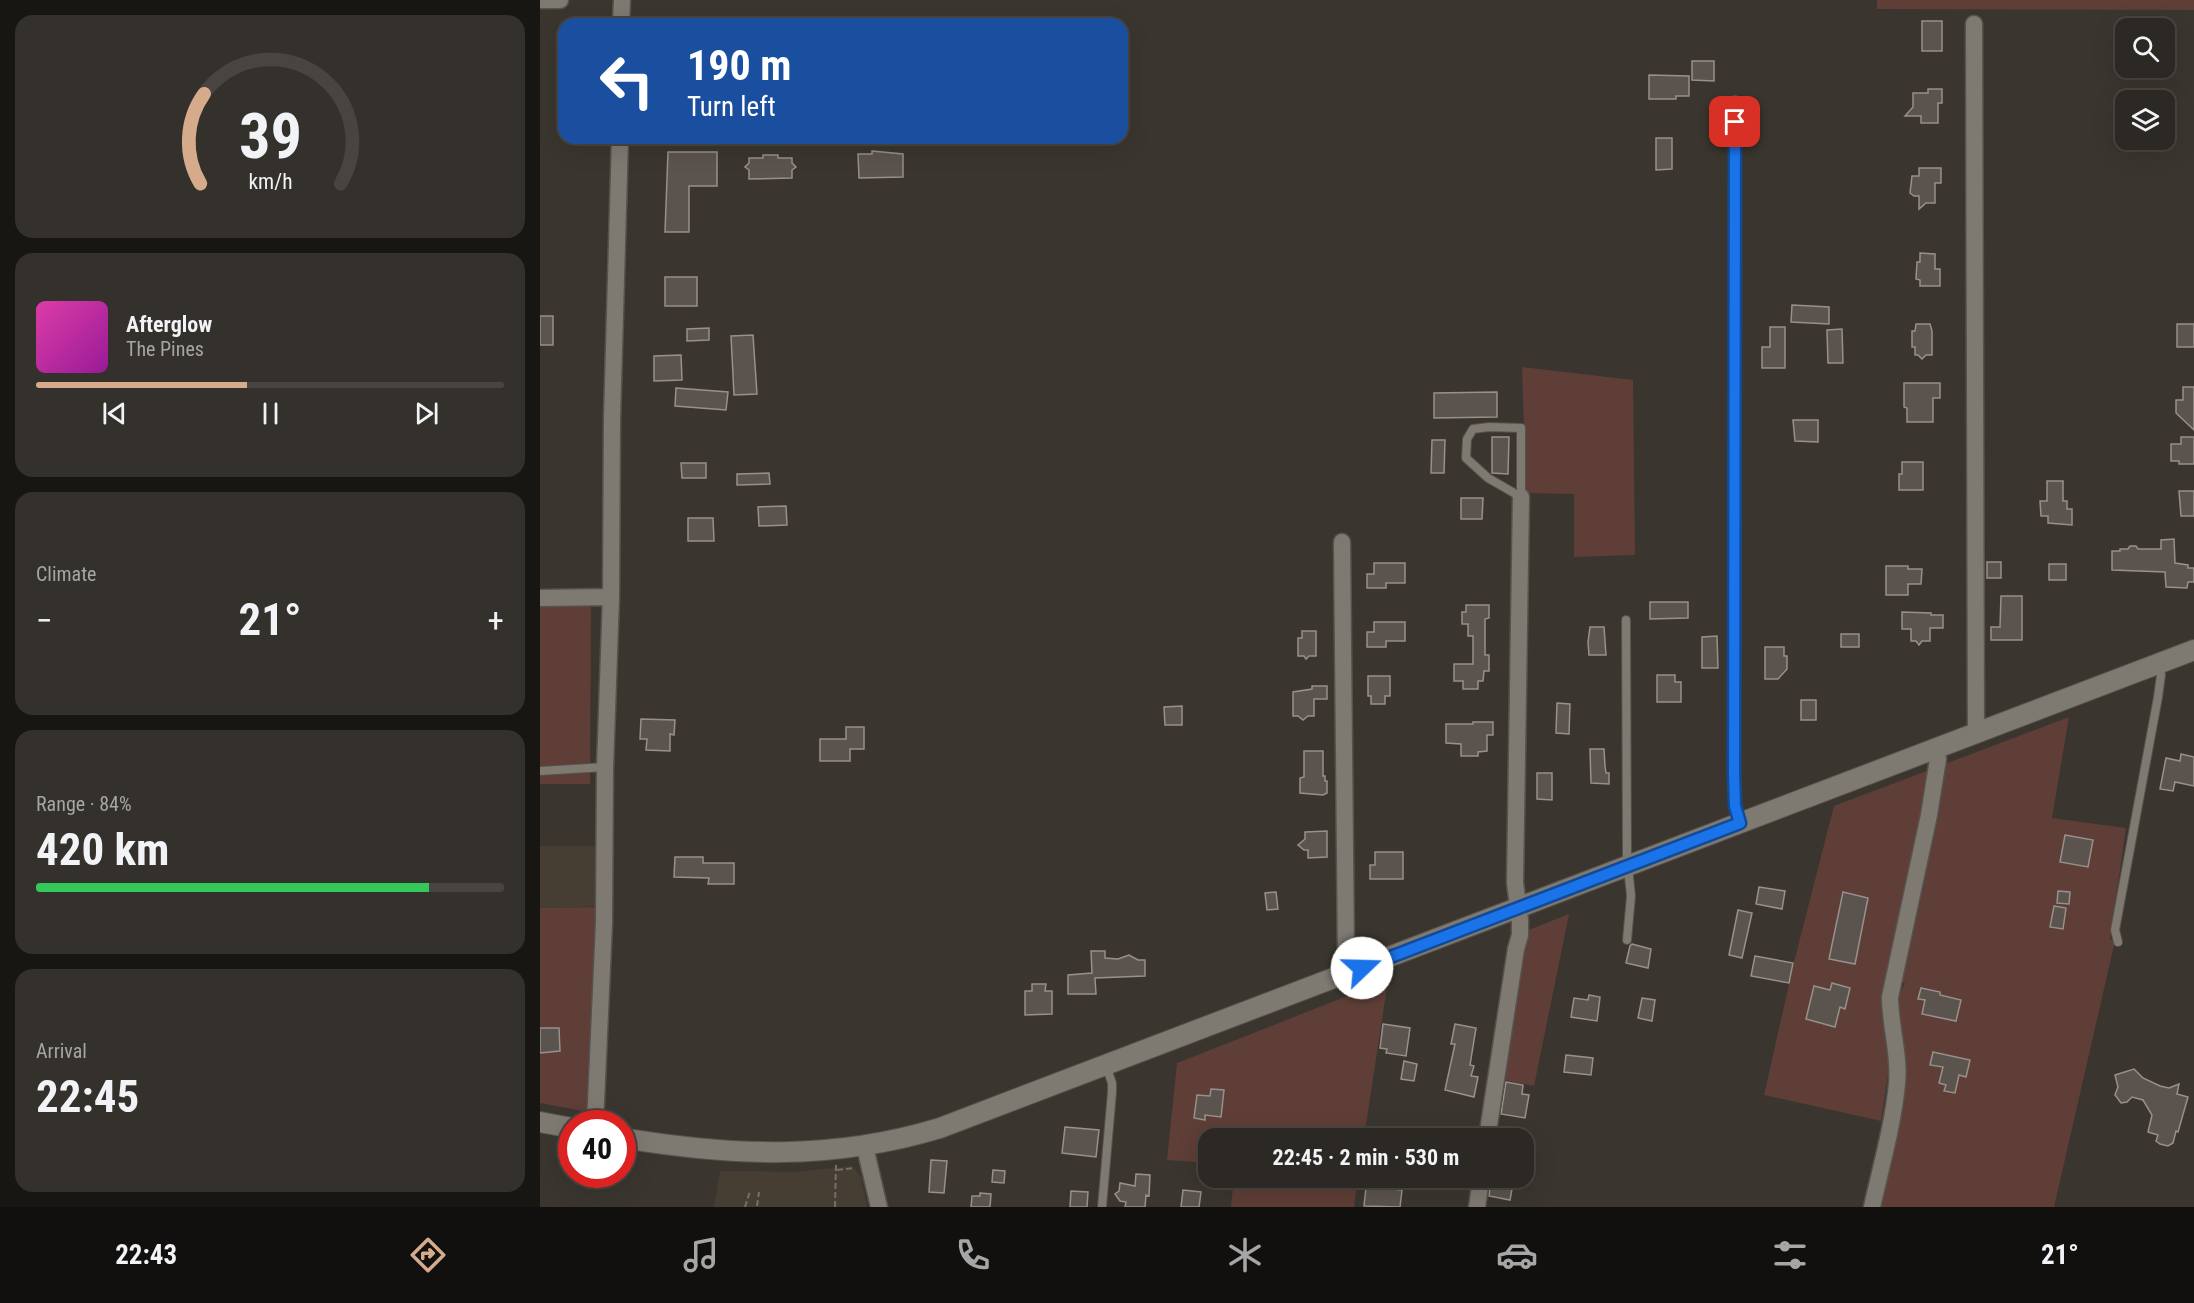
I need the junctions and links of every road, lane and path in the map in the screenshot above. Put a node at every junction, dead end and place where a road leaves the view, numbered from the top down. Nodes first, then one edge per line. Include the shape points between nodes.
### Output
1 (540, 0) edge
2 (560, 0) edge
3 (622, 0) edge
4 (621, 18) edge
5 (1974, 24) dead end
6 (1735, 100) dead end
7 (620, 144) edge
8 (1521, 497) junction
9 (1342, 542) dead end
10 (611, 597) junction
11 (540, 598) edge
12 (1626, 620) dead end
13 (2194, 650) edge
14 (2159, 663) junction
15 (1976, 733) junction
16 (1936, 748) junction
17 (605, 767) junction
18 (540, 771) edge
19 (1740, 823) junction
20 (1627, 866) junction
21 (1518, 908) junction
22 (1627, 940) dead end
23 (2118, 942) dead end
24 (1351, 972) junction
25 (1106, 1065) junction
26 (595, 1110) edge
27 (540, 1122) edge
28 (558, 1125) edge
29 (1489, 1128) edge
30 (636, 1140) edge
31 (864, 1146) junction
32 (833, 1150) junction
33 (1480, 1188) edge
34 (750, 1191) dead end
35 (759, 1192) dead end
36 (757, 1206) edge
37 (745, 1207) edge
38 (835, 1207) edge
39 (879, 1207) edge
40 (1102, 1207) edge
41 (1477, 1207) edge
42 (1872, 1207) edge

1 - 2 street
3 - 4 street
5 - 15 street
6 - 19 lane via 1734,775
7 - 10 street
8 - 8 lane via 1521,428 1473,429 1467,439 1466,458 1488,478
8 - 21 street via 1515,884
9 - 24 street via 1346,957
10 - 11 street
10 - 17 street
12 - 20 lane
13 - 14 street
14 - 15 street
14 - 23 lane via 2161,680 2115,930
15 - 16 street
16 - 19 street
16 - 42 street via 1933,793 1890,997 1897,1083
17 - 18 lane
17 - 26 street via 604,923
19 - 20 street
20 - 21 street
20 - 22 lane via 1631,896
21 - 24 street
21 - 29 street via 1520,935
24 - 25 street
25 - 31 street via 940,1128
25 - 40 lane via 1112,1092
27 - 28 street
30 - 32 street via 752,1153
31 - 32 street
31 - 39 street
32 - 38 path via 837,1170
33 - 41 street
34 - 37 path
35 - 36 path

